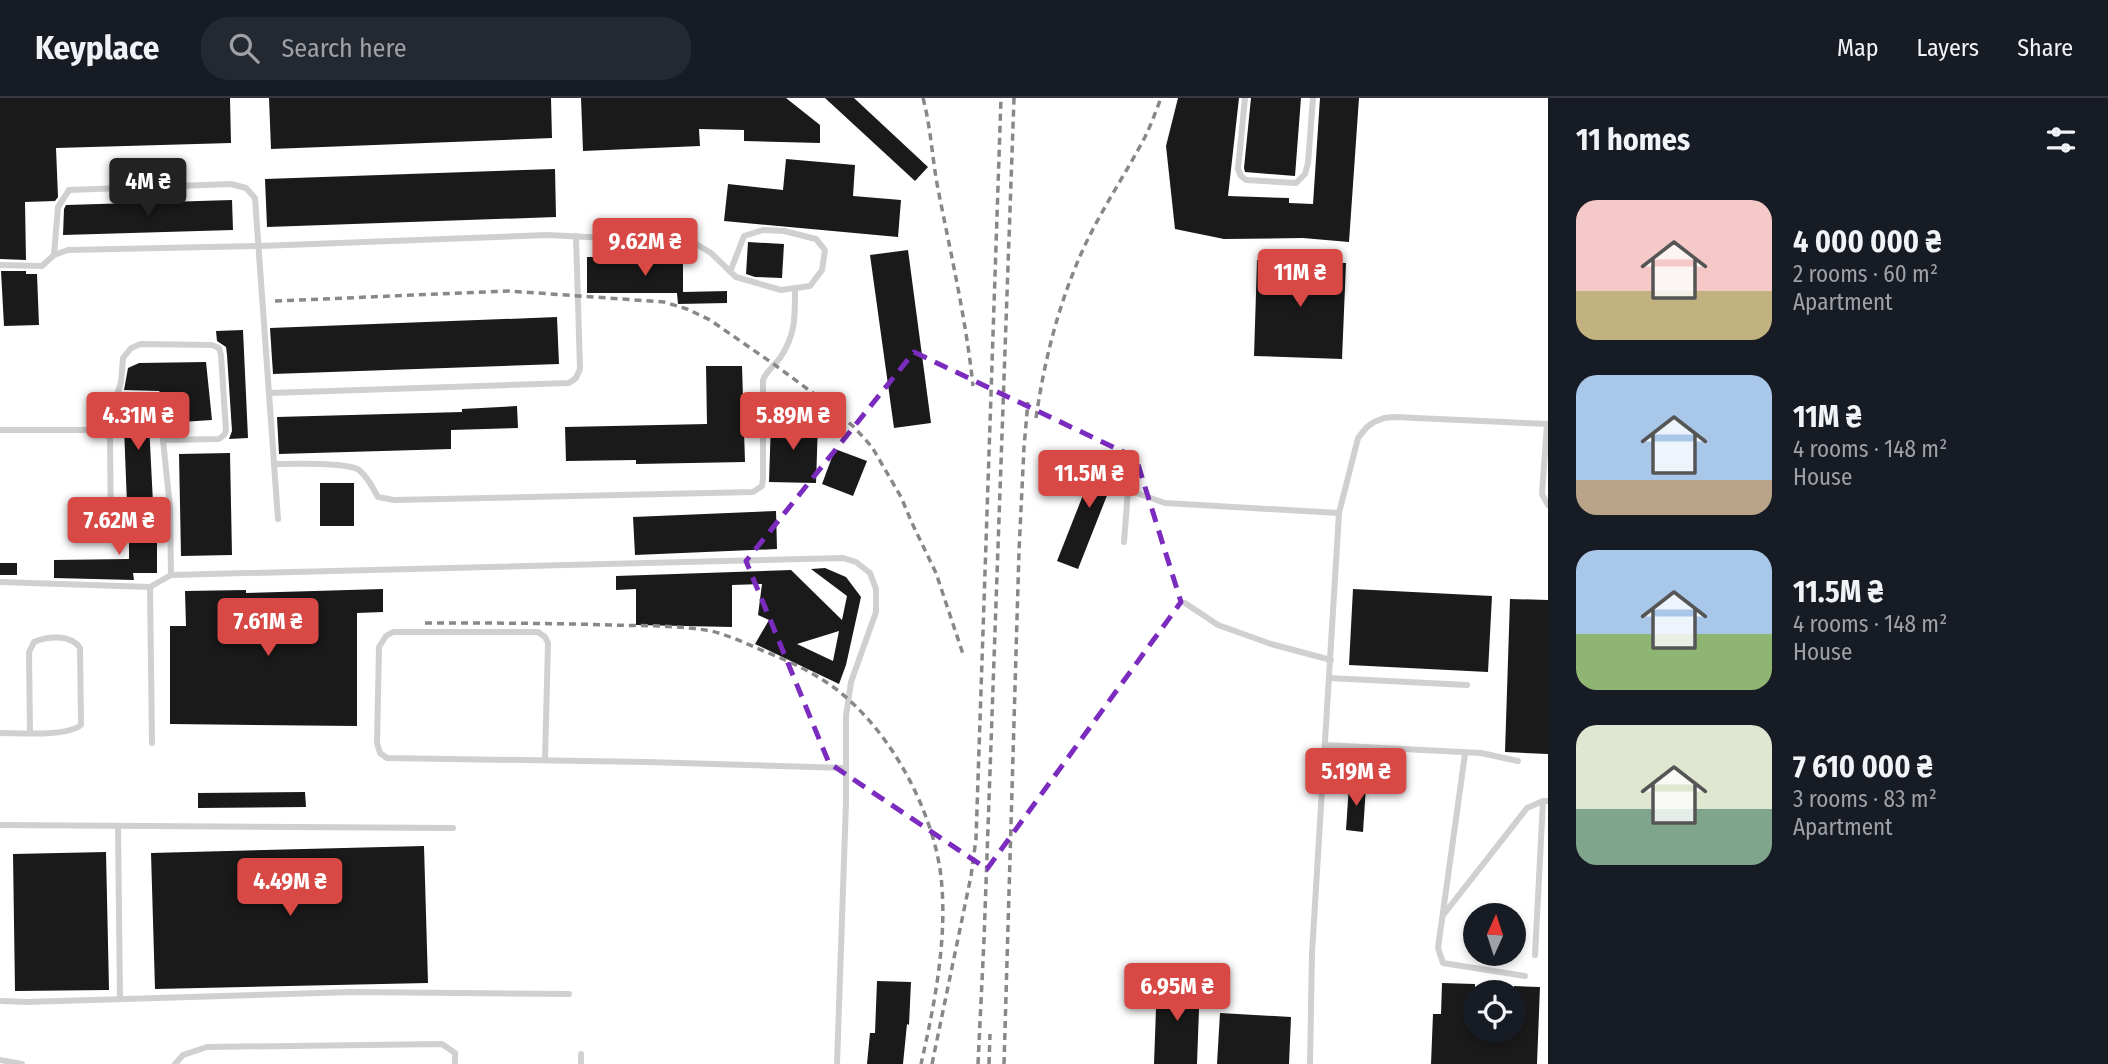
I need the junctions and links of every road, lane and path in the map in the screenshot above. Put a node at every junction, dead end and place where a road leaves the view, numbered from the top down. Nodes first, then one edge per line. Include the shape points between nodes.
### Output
1 (1245, 98) edge
2 (1313, 98) edge
3 (576, 236) junction
4 (260, 246) junction
5 (54, 256) junction
6 (0, 265) edge
7 (730, 272) junction
8 (795, 288) junction
9 (270, 393) junction
10 (117, 396) junction
11 (1548, 424) edge
12 (0, 430) edge
13 (105, 433) junction
14 (163, 440) junction
15 (275, 464) junction
16 (1548, 505) edge
17 (170, 508) junction
18 (110, 511) junction
19 (1339, 513) junction
20 (278, 519) dead end
21 (111, 537) dead end
22 (1124, 542) dead end
23 (171, 575) junction
24 (0, 582) edge
25 (150, 587) junction
26 (1185, 604) dead end
27 (1331, 660) junction
28 (1329, 678) junction
29 (1467, 685) dead end
30 (0, 733) edge
31 (30, 733) junction
32 (152, 743) dead end
33 (1325, 745) junction
34 (1465, 754) junction
35 (545, 760) junction
36 (1518, 761) dead end
37 (846, 768) junction
38 (1545, 801) edge
39 (0, 825) edge
40 (118, 826) junction
41 (453, 828) dead end
42 (1442, 915) junction
43 (1535, 955) dead end
44 (1525, 976) dead end
45 (569, 994) dead end
46 (120, 999) junction
47 (0, 1000) edge
48 (581, 1054) dead end
49 (0, 1060) edge
50 (22, 1064) edge
51 (176, 1064) edge
52 (455, 1064) edge
53 (581, 1064) edge
54 (836, 1064) edge
55 (1310, 1064) edge

1 - 2 lane via 1241,176 1296,183 1308,163
3 - 4 lane
3 - 7 lane via 696,244
3 - 9 lane via 580,369 569,383
4 - 5 lane via 68,250
4 - 5 lane via 255,198 246,188 231,184 69,190 58,207
4 - 9 lane
5 - 6 lane via 42,266
7 - 8 lane via 781,290
7 - 8 lane via 744,236 763,230 816,239 825,250 822,270 810,286
8 - 15 lane via 789,344 763,380 764,479 754,492 394,500 378,497 356,467
9 - 15 lane
10 - 13 lane
10 - 14 lane via 156,396
10 - 14 lane via 124,358 131,348 152,344 219,348 224,435 219,439
11 - 16 lane via 1542,494
11 - 19 lane via 1394,417 1374,422 1358,438
12 - 13 lane
13 - 18 lane via 110,438
14 - 17 lane
15 - 20 lane
17 - 18 lane
17 - 23 lane
18 - 21 lane
19 - 22 lane via 1165,503 1128,490
19 - 27 lane
23 - 25 lane
23 - 37 lane via 843,558 870,573 876,589 876,611 851,682
24 - 25 lane
25 - 32 lane
26 - 27 lane via 1218,625
27 - 28 lane
28 - 29 lane
28 - 33 lane
30 - 31 lane
31 - 31 lane via 74,730 81,725 80,648 75,641 33,642 29,652
33 - 34 lane
33 - 55 lane
34 - 36 lane
34 - 42 lane
35 - 35 lane via 545,637 538,632 393,632 386,636 379,647 377,743 387,758
35 - 37 lane
37 - 54 lane
38 - 42 lane via 1527,808
38 - 43 lane
39 - 40 lane
40 - 41 lane
40 - 46 lane
42 - 44 lane via 1438,948 1443,963
45 - 46 lane via 352,992
46 - 47 lane
48 - 53 lane
49 - 50 lane
51 - 52 lane via 183,1055 207,1047 442,1044 455,1054

